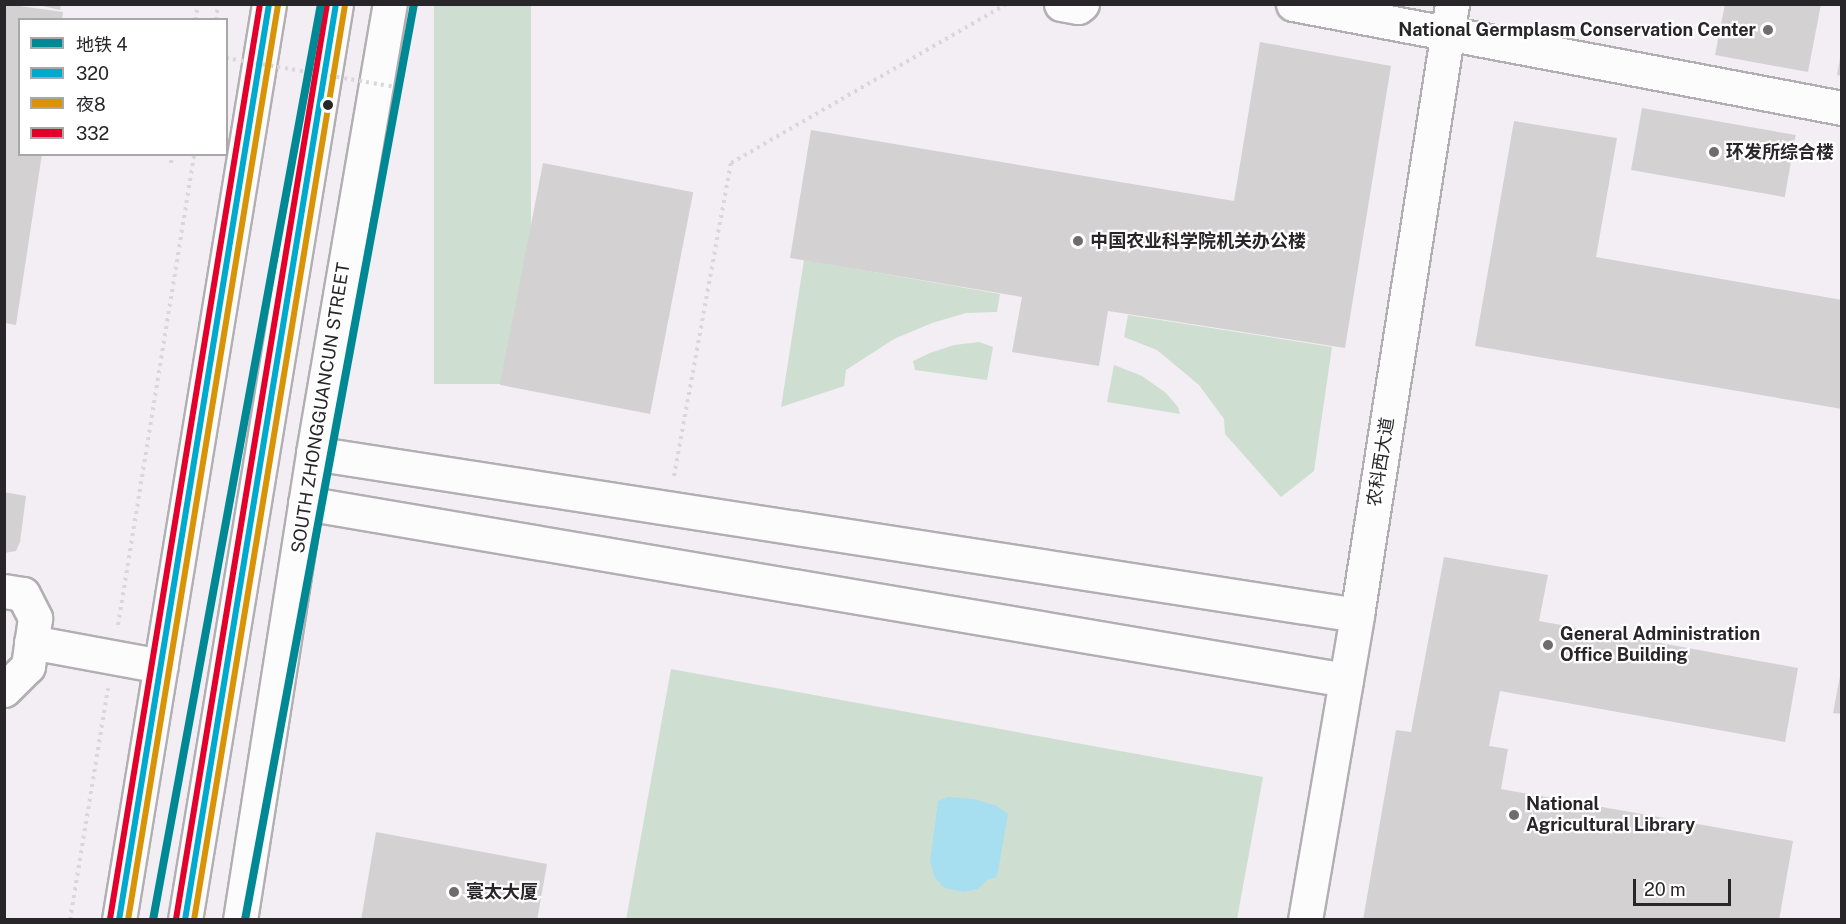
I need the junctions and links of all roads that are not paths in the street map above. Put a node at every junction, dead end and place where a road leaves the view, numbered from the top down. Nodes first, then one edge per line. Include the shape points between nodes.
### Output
1 (269, 4) edge
2 (336, 4) edge
3 (390, 4) edge
4 (1061, 4) edge
5 (1082, 4) edge
6 (1293, 4) edge
7 (1449, 18) edge
8 (1842, 108) edge
9 (313, 453) junction
10 (305, 503) junction
11 (4, 591) edge
12 (1357, 615) junction
13 (31, 642) junction
14 (161, 666) junction
15 (1346, 680) junction
16 (4, 690) edge
17 (119, 920) edge
18 (185, 920) edge
19 (240, 920) edge
20 (1305, 920) edge

1 - 14 street
2 - 18 street
3 - 9 street, SOUTH ZHONGGUANCUN STREET
4 - 5 street
6 - 7 street
7 - 8 street
7 - 12 street, 农科西大道
9 - 10 street, SOUTH ZHONGGUANCUN STREET
9 - 12 street
10 - 15 street
10 - 19 street, SOUTH ZHONGGUANCUN STREET
11 - 13 street via 23,594 34,618
12 - 15 street, 农科西大道
13 - 14 street
13 - 16 street via 28,666
14 - 17 street
15 - 20 street, 农科西大道

